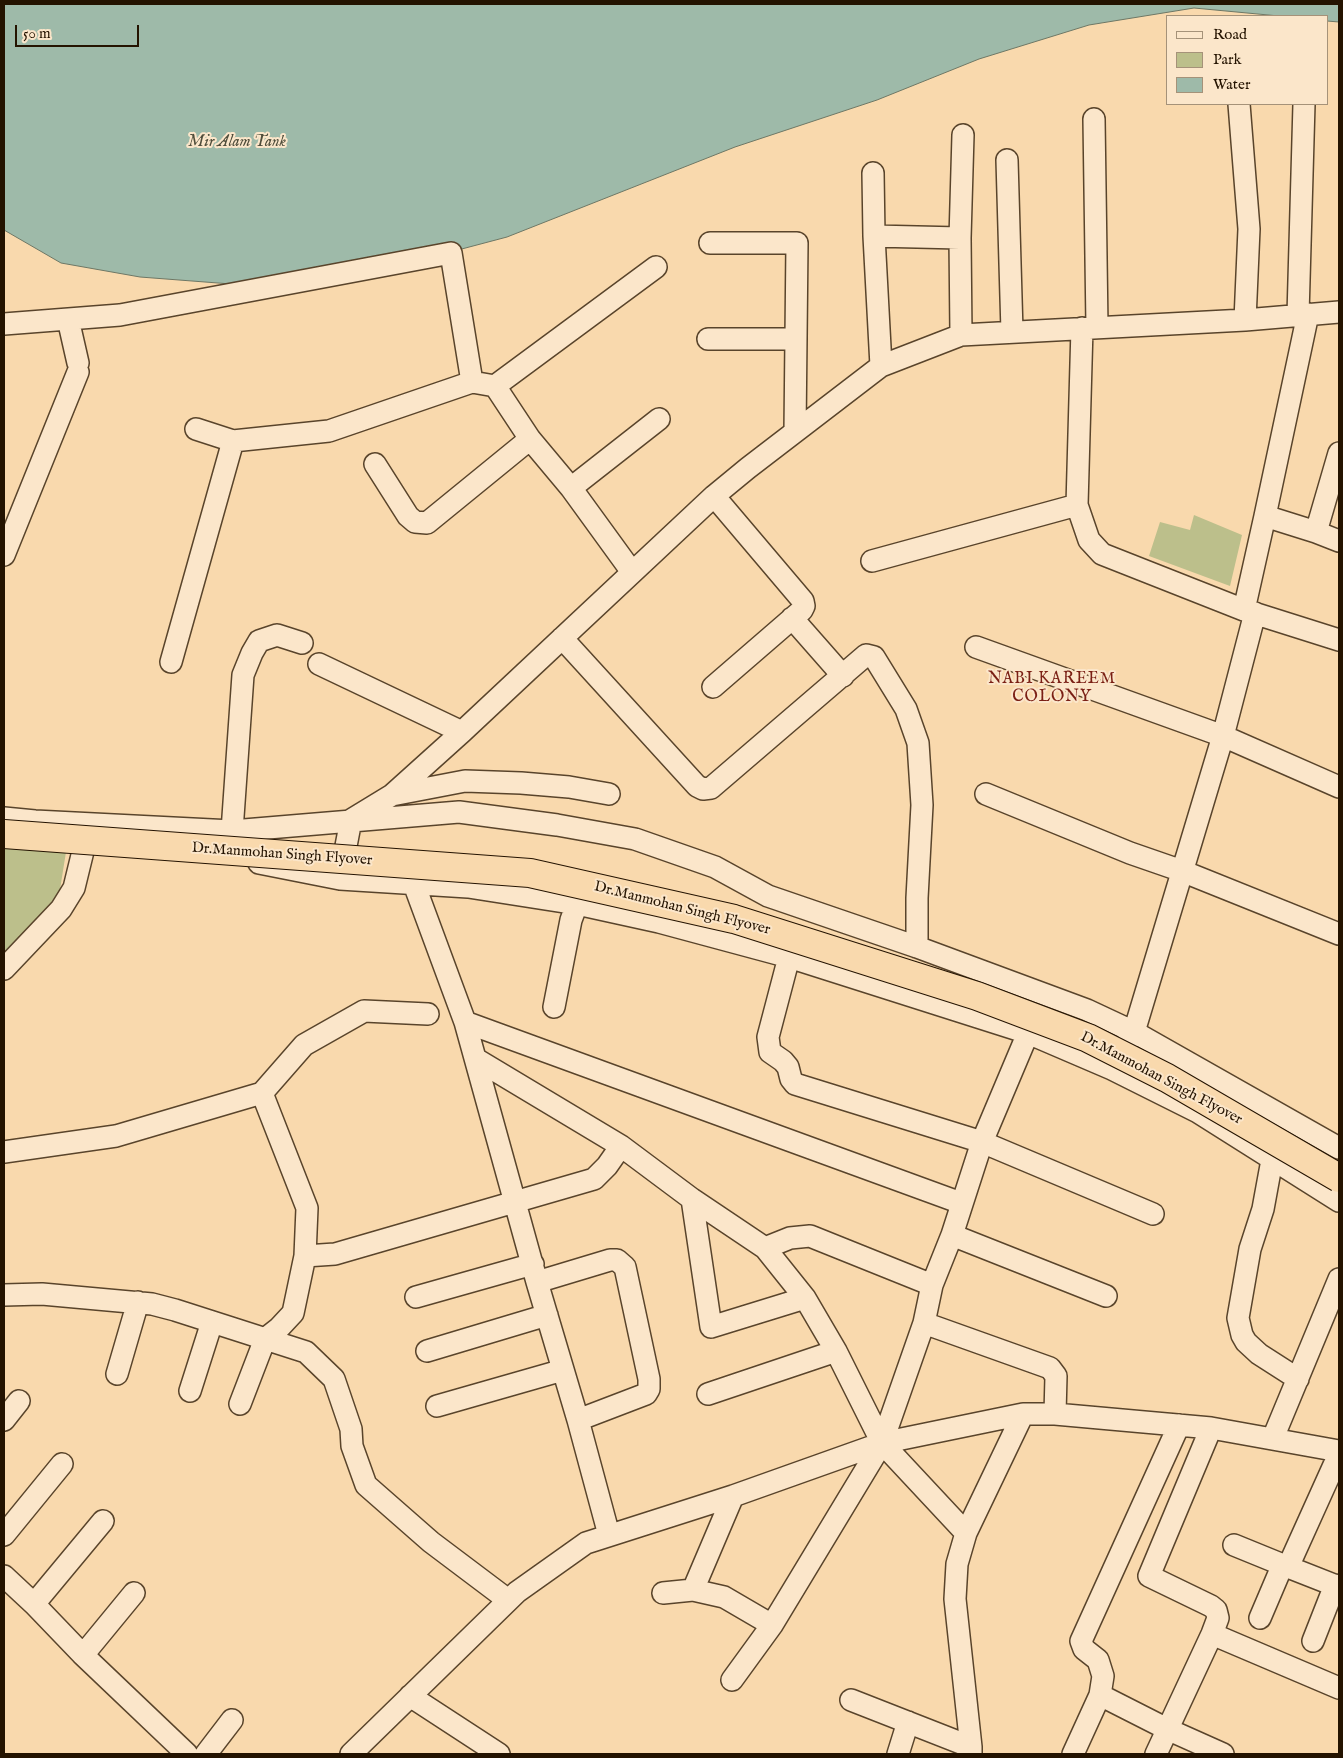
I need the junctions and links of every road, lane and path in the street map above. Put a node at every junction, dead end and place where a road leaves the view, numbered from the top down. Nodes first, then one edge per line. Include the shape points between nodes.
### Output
1 (1239, 105) edge
2 (1304, 105) edge
3 (1094, 119) dead end
4 (963, 135) dead end
5 (1008, 160) dead end
6 (873, 173) dead end
7 (874, 236) junction
8 (960, 238) junction
9 (710, 243) dead end
10 (656, 267) dead end
11 (1339, 312) edge
12 (1303, 314) junction
13 (68, 319) junction
14 (1245, 320) junction
15 (4, 324) edge
16 (1090, 327) junction
17 (1012, 332) junction
18 (961, 335) junction
19 (796, 339) junction
20 (708, 340) dead end
21 (881, 366) junction
22 (472, 382) junction
23 (495, 386) junction
24 (659, 419) dead end
25 (196, 429) dead end
26 (795, 432) junction
27 (530, 439) junction
28 (233, 441) junction
29 (1339, 453) edge
30 (375, 464) dead end
31 (571, 488) junction
32 (714, 496) junction
33 (1077, 505) junction
34 (1265, 516) junction
35 (1316, 532) junction
36 (1339, 540) edge
37 (4, 555) edge
38 (872, 561) dead end
39 (632, 572) junction
40 (1249, 612) junction
41 (792, 618) junction
42 (562, 638) junction
43 (1339, 640) edge
44 (302, 643) dead end
45 (976, 647) dead end
46 (171, 662) dead end
47 (319, 664) dead end
48 (843, 676) junction
49 (713, 688) dead end
50 (462, 732) junction
51 (1222, 736) junction
52 (1339, 787) edge
53 (609, 794) dead end
54 (986, 794) dead end
55 (392, 795) junction
56 (4, 818) edge
57 (351, 820) junction
58 (4, 824) edge
59 (232, 831) junction
60 (4, 834) edge
61 (4, 841) edge
62 (84, 848) junction
63 (1182, 871) junction
64 (340, 879) junction
65 (414, 884) junction
66 (577, 904) junction
67 (1339, 934) edge
68 (916, 947) junction
69 (788, 957) junction
70 (4, 969) edge
71 (554, 1007) dead end
72 (428, 1014) dead end
73 (465, 1022) junction
74 (1134, 1032) junction
75 (1028, 1033) junction
76 (476, 1059) junction
77 (1112, 1068) junction
78 (262, 1093) junction
79 (982, 1142) junction
80 (621, 1146) junction
81 (1339, 1148) edge
82 (4, 1152) edge
83 (1272, 1160) junction
84 (1339, 1162) edge
85 (1339, 1178) edge
86 (692, 1199) junction
87 (1339, 1201) edge
88 (514, 1202) junction
89 (961, 1203) junction
90 (1153, 1214) dead end
91 (952, 1235) junction
92 (766, 1248) junction
93 (305, 1256) junction
94 (535, 1273) junction
95 (1339, 1279) edge
96 (932, 1285) junction
97 (4, 1295) edge
98 (1106, 1296) dead end
99 (416, 1297) dead end
100 (804, 1298) junction
101 (138, 1302) junction
102 (547, 1315) junction
103 (212, 1322) junction
104 (924, 1323) junction
105 (265, 1339) junction
106 (427, 1351) dead end
107 (836, 1351) junction
108 (563, 1370) junction
109 (118, 1374) dead end
110 (1298, 1379) junction
111 (190, 1391) dead end
112 (708, 1394) dead end
113 (19, 1401) dead end
114 (240, 1404) dead end
115 (437, 1406) dead end
116 (1023, 1414) junction
117 (1055, 1414) junction
118 (4, 1420) edge
119 (578, 1420) junction
120 (1179, 1425) junction
121 (1211, 1428) junction
122 (1273, 1438) junction
123 (882, 1443) junction
124 (1339, 1453) edge
125 (62, 1464) dead end
126 (733, 1496) junction
127 (103, 1521) dead end
128 (966, 1533) junction
129 (4, 1535) edge
130 (608, 1535) junction
131 (1234, 1545) dead end
132 (1286, 1565) junction
133 (4, 1576) edge
134 (1337, 1586) edge
135 (693, 1590) junction
136 (134, 1593) dead end
137 (663, 1593) dead end
138 (508, 1600) junction
139 (34, 1604) junction
140 (1260, 1618) dead end
141 (772, 1625) junction
142 (1212, 1634) junction
143 (1313, 1641) dead end
144 (83, 1655) junction
145 (732, 1680) dead end
146 (1339, 1688) edge
147 (1100, 1695) junction
148 (410, 1696) junction
149 (851, 1700) dead end
150 (232, 1720) dead end
151 (908, 1722) junction
152 (1167, 1729) junction
153 (971, 1751) edge
154 (187, 1754) edge
155 (206, 1754) edge
156 (351, 1754) edge
157 (499, 1754) edge
158 (898, 1754) edge
159 (1073, 1754) edge
160 (1156, 1754) edge
161 (1223, 1754) edge

1 - 14 street via 1249,229
2 - 12 street
3 - 16 street
4 - 8 street
5 - 17 street
6 - 7 street
7 - 8 street
7 - 21 street
8 - 18 street
9 - 19 street via 797,243
10 - 23 street
11 - 12 street
12 - 14 street
12 - 34 street
13 - 15 street
13 - 22 street via 120,315 451,253
13 - 37 street via 78,368
14 - 16 street
16 - 17 street
16 - 33 street
17 - 18 street
18 - 21 street
19 - 20 street
19 - 26 street
21 - 26 street
22 - 23 street
22 - 28 street via 329,431
23 - 27 street
24 - 31 street
25 - 28 street
26 - 32 street
27 - 30 street via 427,523 415,522 408,516
27 - 31 street
28 - 46 street
29 - 35 street
31 - 39 street
32 - 39 street
32 - 41 street via 803,601 802,610
33 - 38 street
33 - 40 street via 1089,540 1102,554
34 - 35 street
34 - 40 street
35 - 36 street
39 - 42 street
40 - 43 street
40 - 51 street
41 - 48 street
41 - 49 street
42 - 48 street via 696,786 703,789 711,788
42 - 50 street
44 - 59 street via 277,635 259,641 243,676
45 - 51 street
47 - 50 street
48 - 68 street via 866,656 874,657 906,709 918,744 922,805
50 - 55 street
51 - 52 street
51 - 63 street
53 - 55 street via 521,783 464,781
54 - 63 street
55 - 57 street
56 - 59 street
57 - 59 street
57 - 64 street
57 - 68 street via 459,812 635,839 715,867 768,896
58 - 84 highway, Dr.Manmohan Singh Flyover via 232,839 412,846 530,856 655,884 858,940 1056,1009 1173,1064
60 - 85 highway, Dr.Manmohan Singh Flyover, bridge via 530,873 734,919 977,996 1088,1038 1167,1078
61 - 62 street
62 - 64 street via 218,856
62 - 70 street via 74,888 61,909
63 - 67 street
63 - 74 street
64 - 65 street
65 - 66 street via 468,887
65 - 73 street
66 - 69 street via 659,922
66 - 71 street
68 - 74 street via 1088,1010
69 - 75 street
69 - 79 street via 768,1037 770,1052 788,1067 796,1084
72 - 78 street via 364,1011 304,1045
73 - 76 street
73 - 89 street
74 - 77 street
74 - 81 street
75 - 77 street
75 - 79 street
76 - 80 street
76 - 88 street
77 - 83 street via 1198,1112
78 - 82 street via 116,1136
78 - 93 street via 307,1208
79 - 89 street
79 - 90 street
80 - 86 street
80 - 88 street via 608,1166 594,1179
83 - 87 street
83 - 110 street via 1263,1209 1250,1249 1238,1318 1246,1342
86 - 92 street
86 - 100 street via 711,1327
88 - 93 street via 335,1254
88 - 94 street
89 - 91 street
91 - 96 street
91 - 98 street
92 - 96 street via 790,1238 810,1236
92 - 100 street
93 - 105 street via 293,1313
94 - 99 street
94 - 102 street
94 - 119 street via 610,1260 617,1260 625,1267 650,1389 646,1394
95 - 110 street
96 - 104 street
97 - 101 street via 42,1294
100 - 107 street
101 - 103 street
101 - 109 street
102 - 106 street
102 - 108 street
103 - 105 street
103 - 111 street
104 - 117 street via 1050,1368 1056,1376
104 - 123 street
105 - 114 street
105 - 138 street via 306,1352 334,1379 366,1485 431,1542
107 - 112 street
107 - 123 street
108 - 115 street
108 - 119 street
110 - 122 street
113 - 118 street
116 - 117 street
116 - 123 street
116 - 128 street
117 - 120 street
119 - 130 street
120 - 121 street
120 - 147 street via 1081,1641 1098,1660 1103,1676
121 - 122 street
121 - 142 street via 1149,1576 1216,1610 1218,1618
122 - 124 street
123 - 126 street
123 - 128 street
123 - 141 street
124 - 132 street
125 - 129 street
126 - 130 street
126 - 135 street
127 - 139 street
128 - 153 street via 954,1599
130 - 138 street via 586,1543
131 - 132 street
132 - 134 street
132 - 140 street
133 - 139 street
134 - 143 street
135 - 137 street
135 - 141 street via 724,1596
136 - 144 street
138 - 148 street
139 - 144 street
141 - 145 street
142 - 146 street
142 - 152 street
144 - 154 street
147 - 152 street
147 - 159 street
148 - 156 street
148 - 157 street
149 - 151 street
150 - 155 street
151 - 153 street
151 - 158 street
152 - 160 street
152 - 161 street

